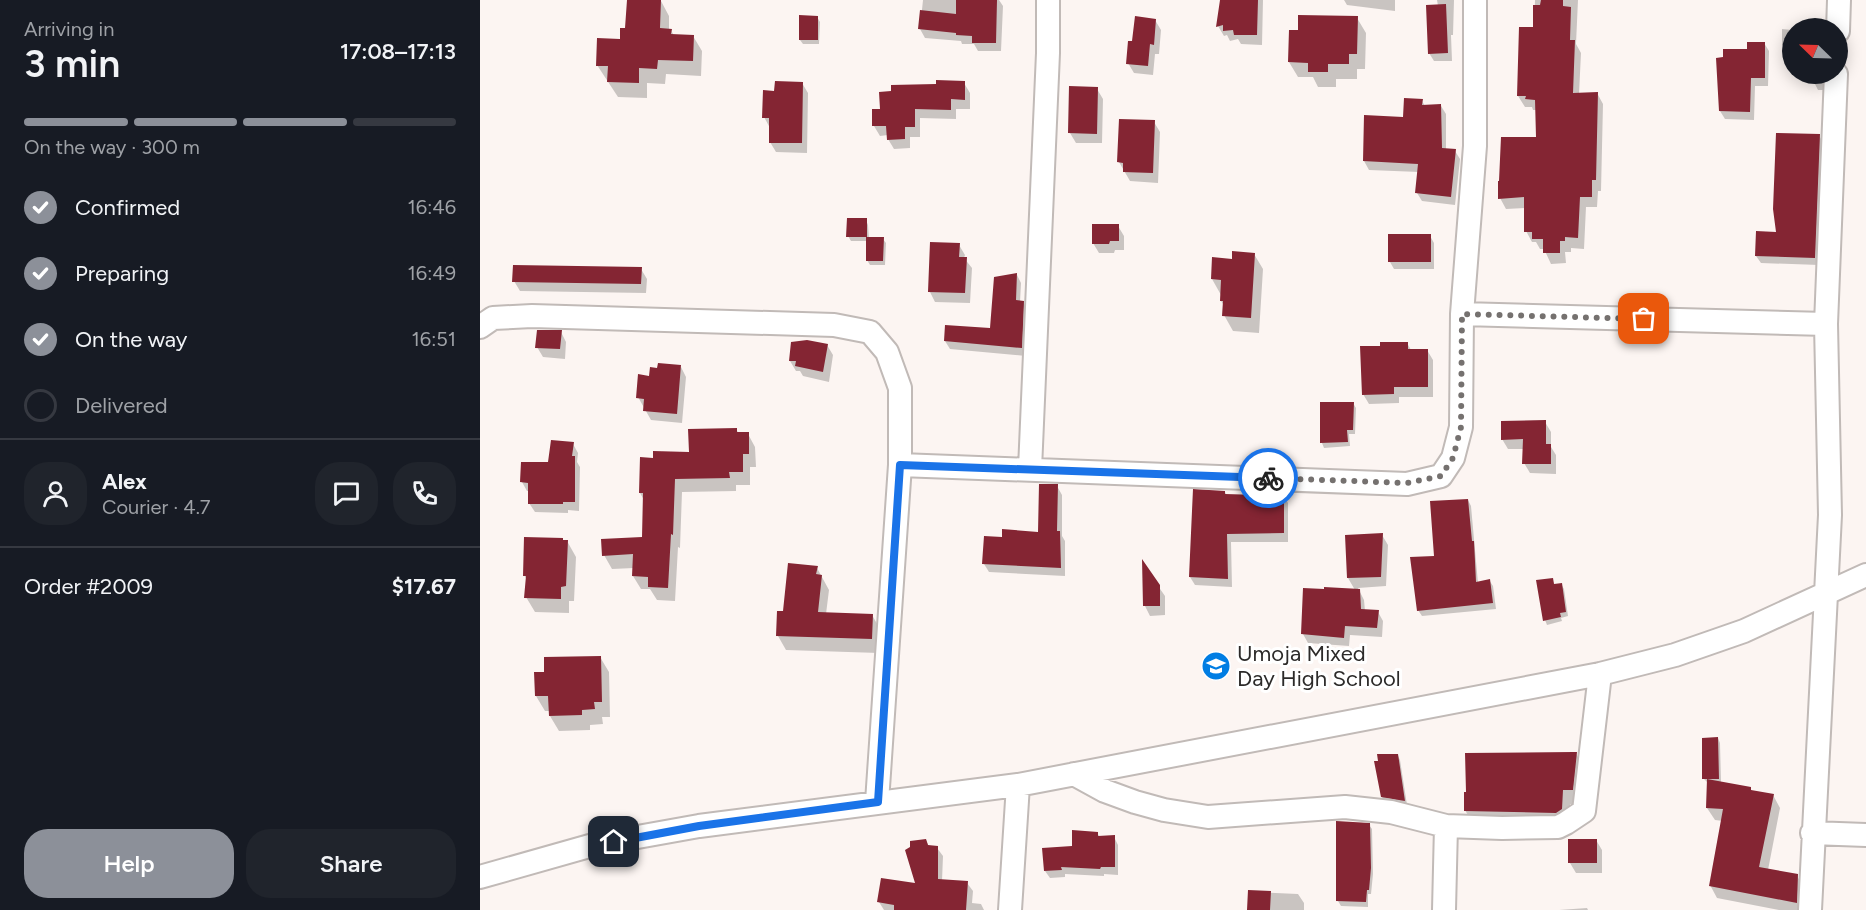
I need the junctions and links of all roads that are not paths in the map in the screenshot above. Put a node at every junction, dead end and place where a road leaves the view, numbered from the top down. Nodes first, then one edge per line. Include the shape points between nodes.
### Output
1 (1048, 0) edge
2 (1475, 0) edge
3 (1839, 0) edge
4 (1838, 18) edge
5 (1836, 84) edge
6 (1462, 314) junction
7 (1826, 324) junction
8 (480, 327) edge
9 (900, 465) junction
10 (1030, 469) junction
11 (1866, 575) edge
12 (1826, 594) junction
13 (1600, 674) junction
14 (1074, 774) junction
15 (1018, 785) junction
16 (878, 802) junction
17 (1446, 826) junction
18 (1812, 833) junction
19 (1866, 835) edge
20 (480, 877) edge
21 (1010, 910) edge
22 (1444, 910) edge
23 (1810, 910) edge

1 - 10 street
2 - 6 street via 1475,146
3 - 4 street
5 - 7 street
6 - 7 street
6 - 10 street via 1461,427 1453,458 1441,476 1407,483
7 - 12 street via 1830,515
8 - 9 street via 493,318 532,316 834,325 870,332 887,352 900,388
9 - 10 street
9 - 16 street
11 - 12 street
12 - 13 street via 1744,631 1675,655
12 - 18 street
13 - 14 street
13 - 17 street via 1584,811 1558,827
14 - 15 street
14 - 17 street via 1135,802 1208,817 1345,807 1391,812
15 - 16 street
15 - 21 street
16 - 20 street via 593,845
17 - 22 street
18 - 19 street
18 - 23 street

